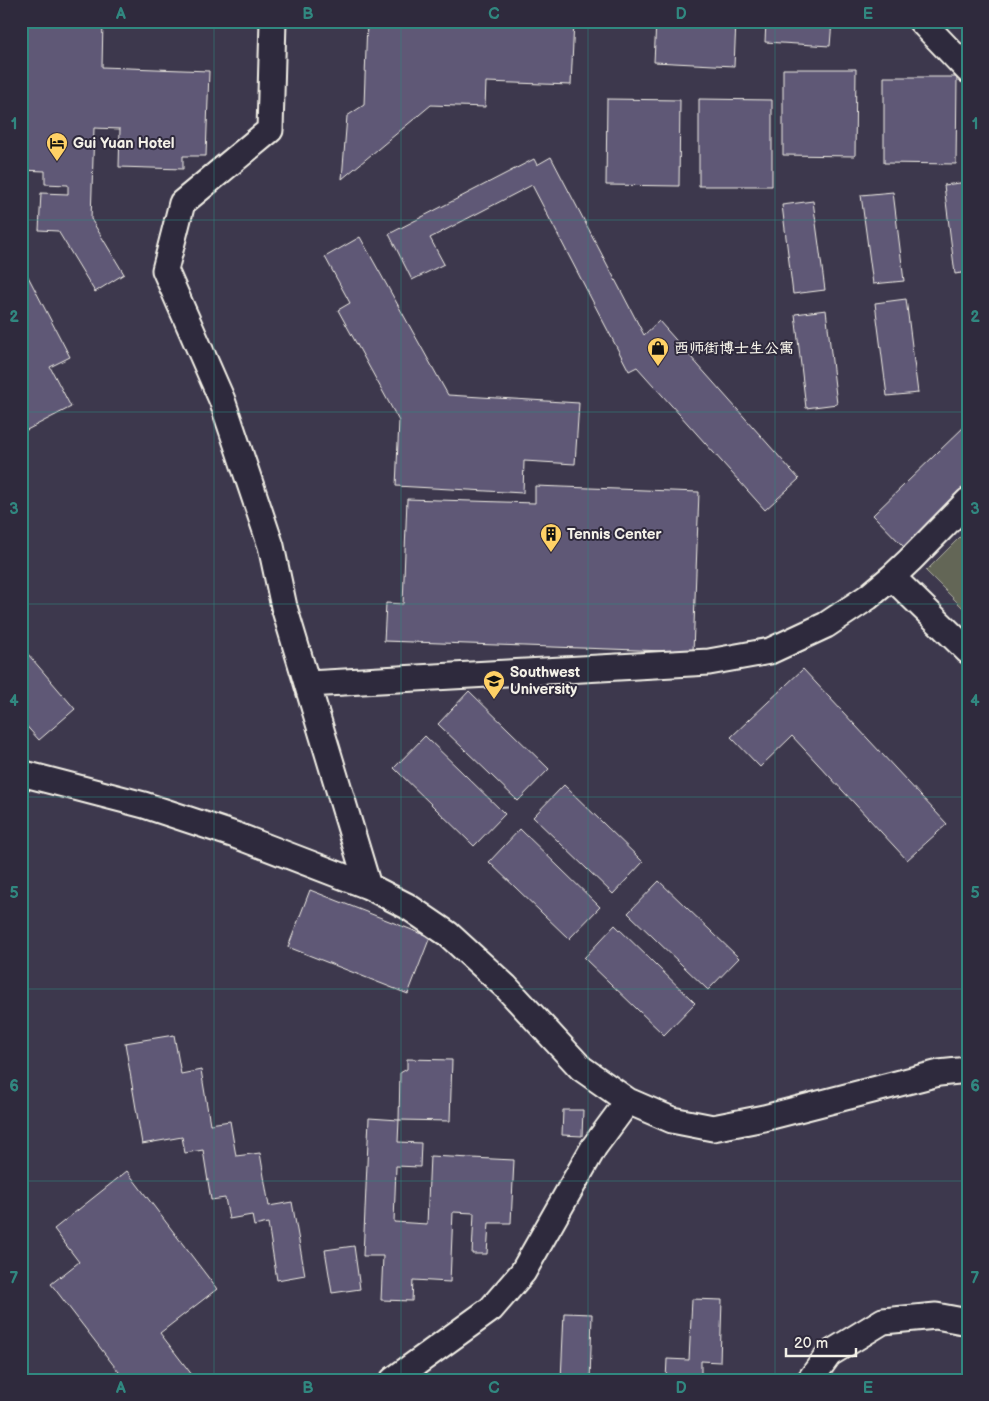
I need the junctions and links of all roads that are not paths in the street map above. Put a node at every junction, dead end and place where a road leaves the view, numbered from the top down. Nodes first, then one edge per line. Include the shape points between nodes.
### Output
1 (273, 21) edge
2 (920, 21) edge
3 (968, 70) edge
4 (968, 501) edge
5 (892, 577) junction
6 (968, 651) edge
7 (308, 684) junction
8 (21, 773) edge
9 (368, 886) junction
10 (968, 1070) edge
11 (628, 1101) junction
12 (968, 1322) edge
13 (393, 1380) edge
14 (810, 1380) edge

1 - 7 lane via 270,130 182,203 165,270 222,400 271,546 284,607
2 - 3 lane
4 - 5 lane
5 - 6 lane
5 - 7 lane via 826,625 770,651 709,662
7 - 9 lane
8 - 9 lane via 144,805 235,835
9 - 11 lane via 407,906 448,934 506,987 581,1068
10 - 11 lane via 939,1073 713,1128 672,1120
11 - 13 lane via 594,1147 522,1272 491,1309
12 - 14 lane via 936,1316 883,1321 829,1354

